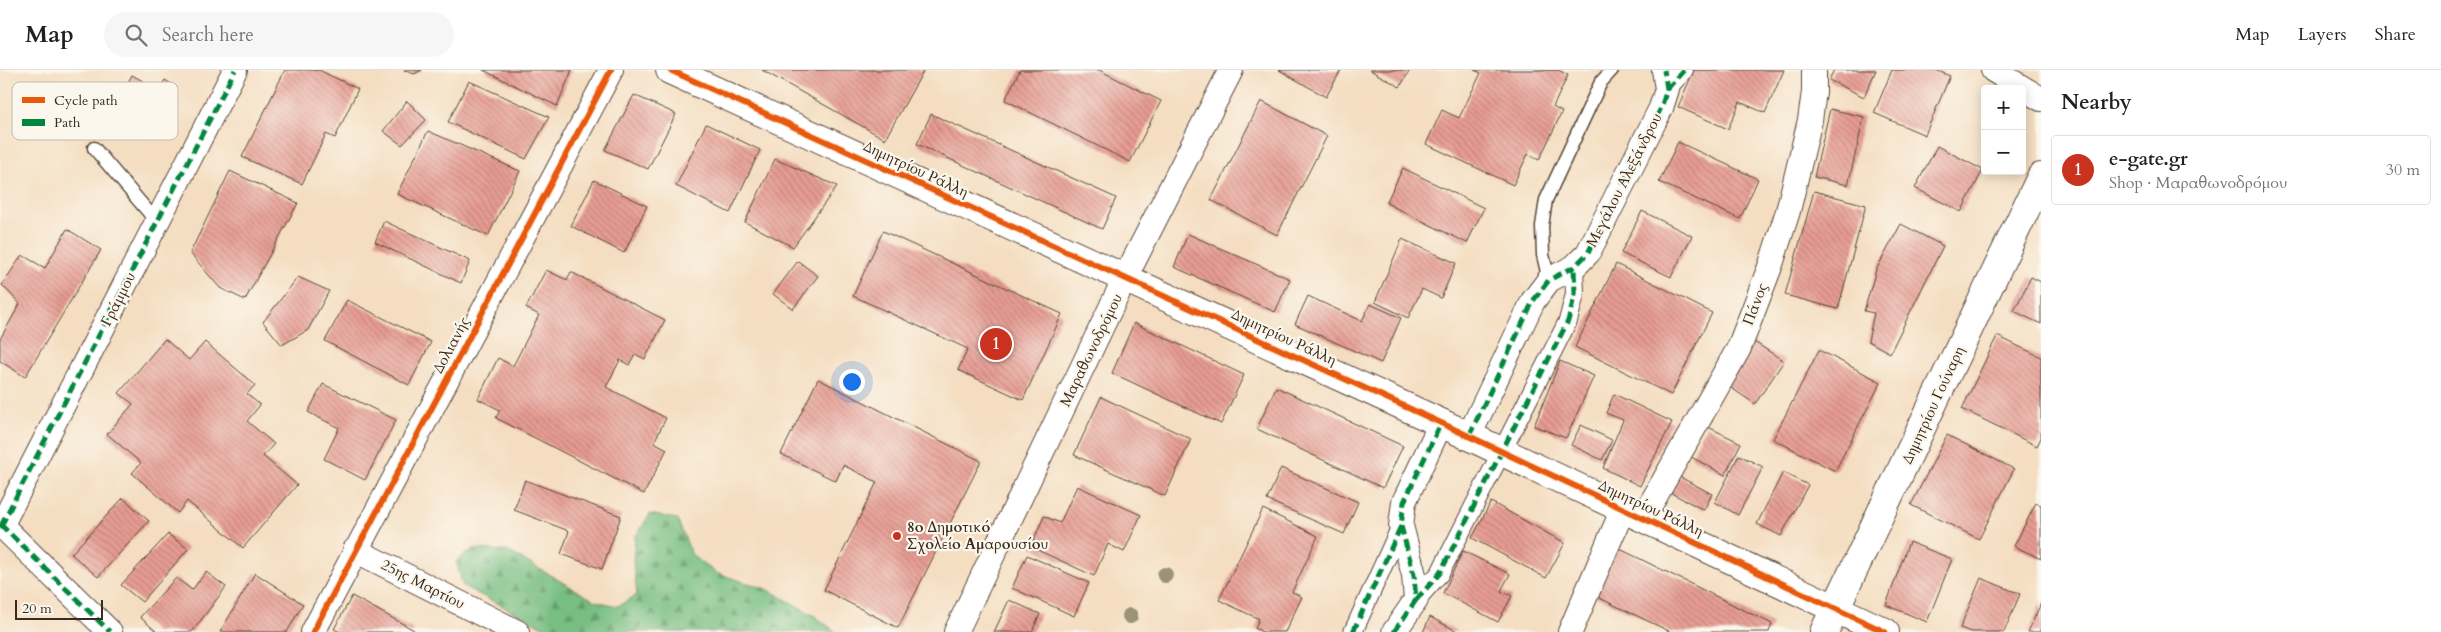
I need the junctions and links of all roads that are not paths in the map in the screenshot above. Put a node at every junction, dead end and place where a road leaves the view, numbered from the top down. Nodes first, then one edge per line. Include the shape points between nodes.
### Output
1 (235, 70) edge
2 (611, 70) edge
3 (670, 70) edge
4 (1231, 70) edge
5 (1612, 70) edge
6 (1684, 70) edge
7 (1814, 70) edge
8 (1993, 70) edge
9 (1666, 80) edge
10 (2041, 99) edge
11 (94, 148) dead end
12 (2041, 177) edge
13 (157, 222) junction
14 (1574, 267) junction
15 (1125, 278) junction
16 (1549, 280) junction
17 (1441, 423) junction
18 (1469, 436) junction
19 (1504, 452) junction
20 (1633, 513) junction
21 (0, 526) edge
22 (1401, 526) junction
23 (355, 550) junction
24 (1416, 600) junction
25 (1830, 620) edge
26 (110, 632) edge
27 (313, 632) edge
28 (517, 632) edge
29 (956, 632) edge
30 (1353, 632) edge
31 (1394, 632) edge
32 (1570, 632) edge
33 (1885, 632) edge

1 - 13 street, Γράμμου
2 - 23 street, Δολιανής
3 - 15 street, Δημητρίου Ράλλη
4 - 15 street, Μαραθωνοδρόμου
5 - 16 lane via 1601,82 1546,200 1542,226 1543,255
6 - 9 street, Μεγάλου Αλεξάνδρου
7 - 20 street, Πάνος via 1810,120 1788,211 1738,348
8 - 10 street
9 - 14 street, Μεγάλου Αλεξάνδρου via 1661,108 1588,253
11 - 13 lane
12 - 25 street, Δημητρίου Γούναρη
13 - 21 street, Γράμμου
14 - 16 street, Μεγάλου Αλεξάνδρου
14 - 19 street via 1576,294 1568,321
15 - 17 street, Δημητρίου Ράλλη
15 - 29 street, Μαραθωνοδρόμου
16 - 18 street, Μεγάλου Αλεξάνδρου via 1533,301
17 - 18 street, Δημητρίου Ράλλη
17 - 22 street via 1404,502
18 - 19 street, Δημητρίου Ράλλη
19 - 20 street, Δημητρίου Ράλλη
19 - 24 street via 1440,573
20 - 25 street, Δημητρίου Ράλλη
20 - 32 street, Πάνος
21 - 26 street
22 - 24 street via 1414,575
22 - 30 street
23 - 27 street, Δολιανής
23 - 28 street, 25ης Μαρτίου
24 - 31 street
25 - 33 street, Δημητρίου Ράλλη

